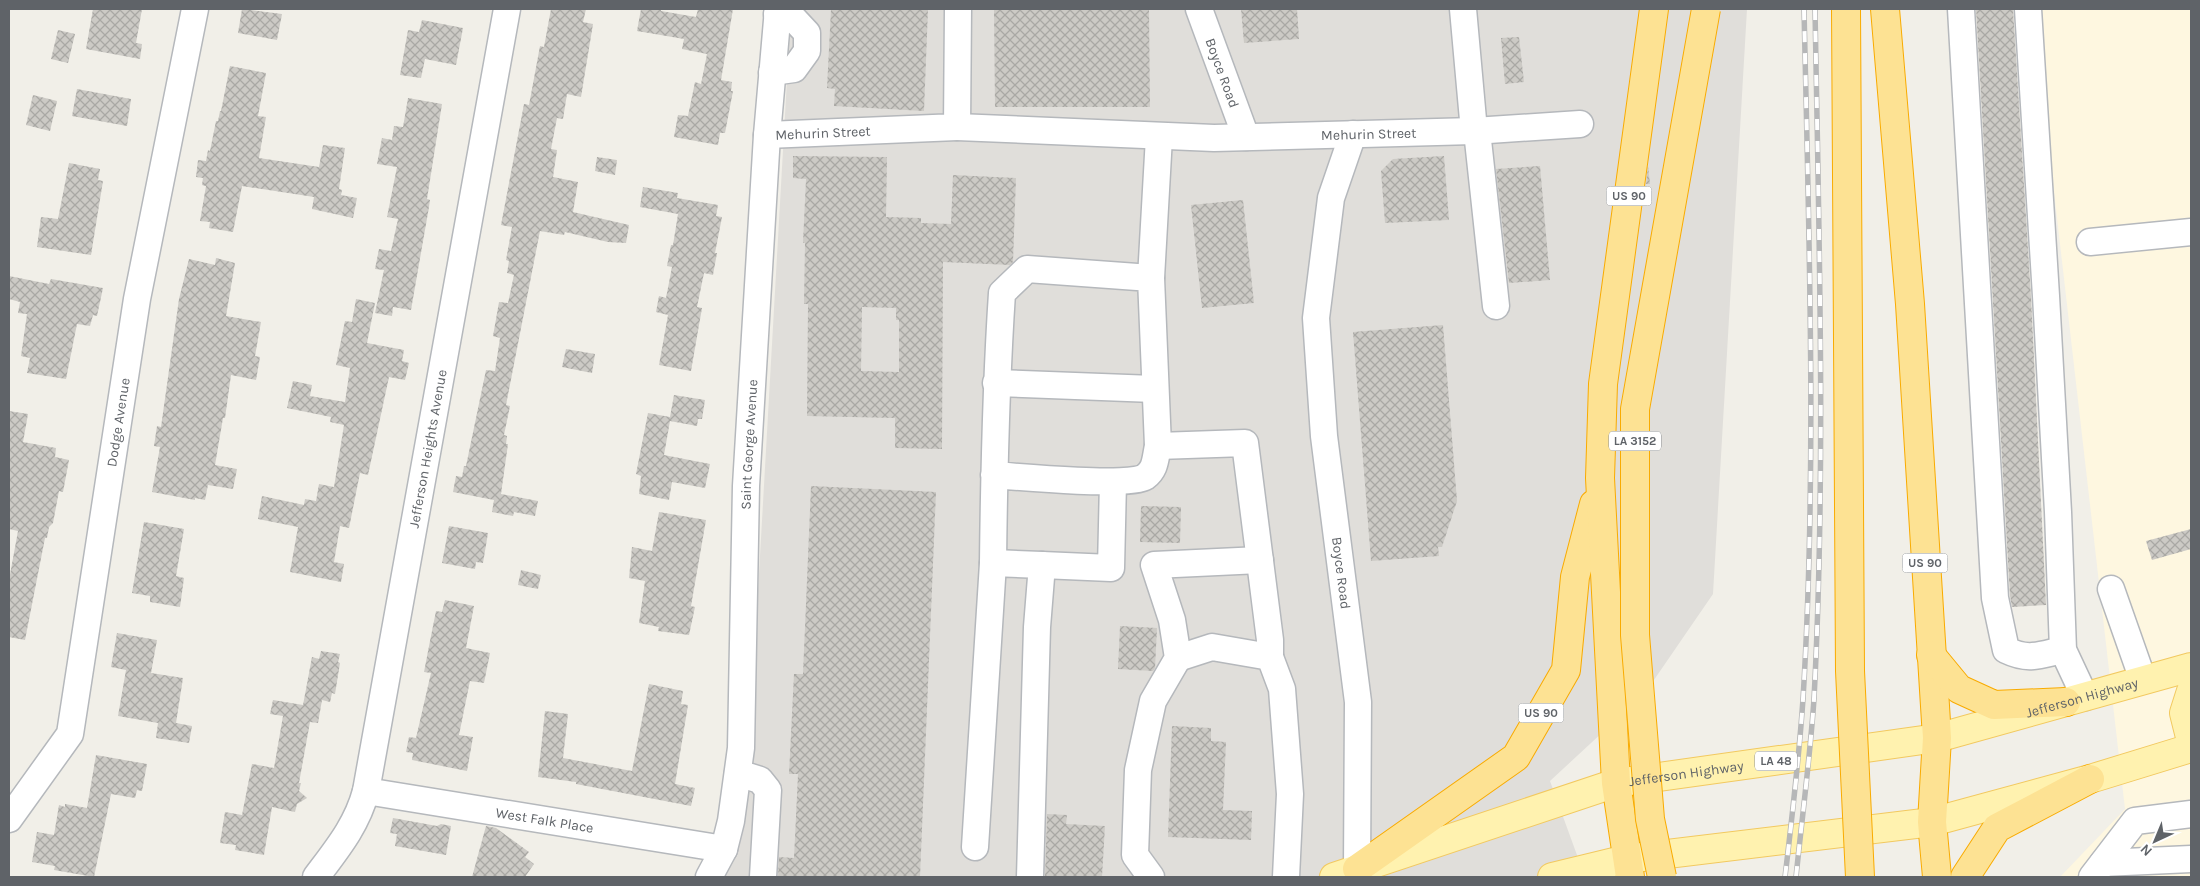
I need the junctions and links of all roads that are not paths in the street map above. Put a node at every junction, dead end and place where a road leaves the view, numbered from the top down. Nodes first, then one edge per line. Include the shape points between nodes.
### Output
1 (195, 9) edge
2 (507, 9) edge
3 (958, 9) edge
4 (1199, 9) edge
5 (1463, 9) edge
6 (1654, 9) edge
7 (1706, 9) edge
8 (1846, 9) edge
9 (1884, 9) edge
10 (1961, 9) edge
11 (2028, 9) edge
12 (777, 11) edge
13 (1580, 124) dead end
14 (957, 127) junction
15 (1476, 131) junction
16 (1353, 134) junction
17 (767, 135) junction
18 (1159, 136) junction
19 (1246, 137) junction
20 (2191, 232) edge
21 (2090, 242) dead end
22 (1151, 278) junction
23 (1496, 306) dead end
24 (996, 383) junction
25 (1154, 389) junction
26 (1158, 446) junction
27 (994, 475) junction
28 (1600, 478) junction
29 (1113, 482) junction
30 (1260, 560) junction
31 (993, 563) junction
32 (1042, 565) junction
33 (1154, 565) junction
34 (1111, 568) junction
35 (2111, 589) dead end
36 (2063, 650) junction
37 (1931, 655) junction
38 (1270, 657) junction
39 (1178, 658) junction
40 (2191, 667) edge
41 (2143, 680) junction
42 (2191, 691) edge
43 (2075, 699) junction
44 (1937, 738) junction
45 (2191, 741) edge
46 (2191, 748) edge
47 (738, 773) junction
48 (2090, 779) junction
49 (1616, 783) junction
50 (366, 791) junction
51 (2191, 814) edge
52 (9, 819) edge
53 (1932, 822) junction
54 (975, 847) dead end
55 (724, 849) junction
56 (2191, 859) edge
57 (1628, 868) edge
58 (2098, 870) edge
59 (1345, 873) edge
60 (316, 877) edge
61 (709, 877) edge
62 (764, 877) edge
63 (1030, 877) edge
64 (1151, 877) edge
65 (1286, 877) edge
66 (1552, 877) edge
67 (1662, 877) edge
68 (1860, 877) edge
69 (1937, 877) edge
70 (1965, 877) edge

1 - 52 street, Dodge Avenue via 137,299 70,734
2 - 50 street, Jefferson Heights Avenue
3 - 14 street
4 - 19 street, Boyce Road
5 - 15 street
6 - 28 highway, US 90 via 1603,384
7 - 67 highway, LA 3152, bridge via 1635,409 1635,635 1650,819
8 - 68 highway, bridge via 1850,671
9 - 37 highway, US 90 via 1910,304
10 - 36 street via 1995,598 2006,650 2030,658
11 - 36 street via 2047,306
12 - 17 street, Saint George Avenue
13 - 15 street, Mehurin Street
14 - 17 street, Mehurin Street
14 - 18 street, Mehurin Street
15 - 16 street, Mehurin Street
15 - 23 street
16 - 19 street, Mehurin Street
16 - 59 street, Boyce Road via 1331,198 1316,318 1324,436 1358,702
17 - 47 street, Saint George Avenue via 746,486
18 - 19 street, Mehurin Street
18 - 22 street
20 - 21 street
22 - 24 street via 1027,269 1002,294
22 - 25 street
24 - 25 street
24 - 27 street
25 - 26 street
26 - 29 street via 1153,470 1143,479
26 - 30 street via 1245,443
27 - 29 street
27 - 31 street
28 - 49 highway
28 - 59 highway, US 90 via 1575,578 1566,670 1516,757
29 - 34 street
30 - 33 street
30 - 38 street
31 - 32 street
31 - 54 street
32 - 34 street
32 - 63 street via 1037,627
33 - 34 street
33 - 39 street via 1172,620
35 - 41 street
36 - 43 street
37 - 43 highway via 1960,689 1994,705
37 - 44 highway, US 90
38 - 39 street via 1212,647
38 - 65 street via 1282,689 1290,794
39 - 64 street via 1153,700 1138,770 1135,855
40 - 41 main road, Jefferson Highway / LA 48
41 - 43 main road, Jefferson Highway / LA 48
42 - 45 main road via 2184,713
43 - 44 main road, Jefferson Highway / LA 48
44 - 49 main road, Jefferson Highway / LA 48
44 - 53 highway, US 90
46 - 48 main road
47 - 55 street, Saint George Avenue
47 - 62 street via 760,780 768,790
48 - 53 main road
48 - 70 highway via 1997,828
49 - 57 highway
49 - 59 main road, Jefferson Highway / LA 48
50 - 55 street, West Falk Place
50 - 60 street, Jefferson Heights Avenue via 351,830
51 - 58 street via 2135,821
53 - 57 main road
53 - 69 highway
55 - 61 street, Saint George Avenue
56 - 58 street
57 - 66 main road

